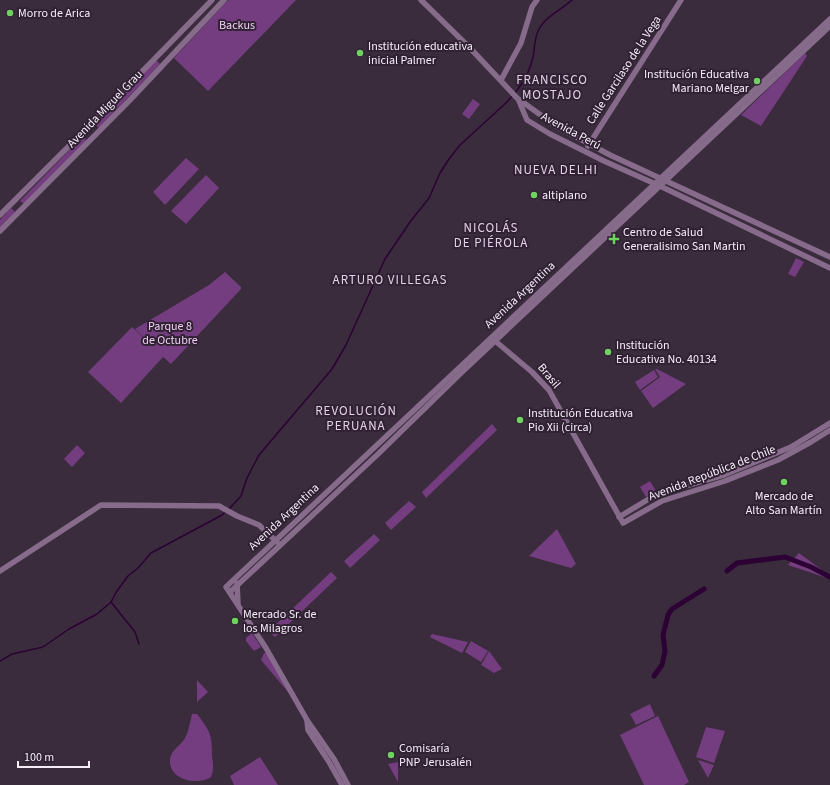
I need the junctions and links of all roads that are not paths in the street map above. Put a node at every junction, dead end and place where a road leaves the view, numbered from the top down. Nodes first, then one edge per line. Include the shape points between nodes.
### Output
1 (212, 0) edge
2 (224, 0) edge
3 (421, 0) edge
4 (537, 0) edge
5 (681, 0) edge
6 (829, 23) edge
7 (501, 80) junction
8 (518, 99) junction
9 (590, 144) junction
10 (585, 151) junction
11 (664, 179) junction
12 (658, 185) junction
13 (0, 215) edge
14 (0, 231) edge
15 (830, 257) edge
16 (830, 268) edge
17 (494, 340) junction
18 (425, 404) junction
19 (830, 423) edge
20 (395, 428) junction
21 (830, 430) edge
22 (399, 433) junction
23 (619, 517) junction
24 (622, 524) joint
25 (278, 542) junction
26 (0, 571) edge
27 (235, 582) junction
28 (238, 605) junction
29 (307, 720) junction
30 (342, 785) edge
31 (348, 785) edge

1 - 13 street, Avenida Miguel Grau
2 - 14 street, Avenida Miguel Grau via 130,100
3 - 7 street
4 - 7 street via 521,43
5 - 9 street, Calle Garcilaso de la Vega
6 - 11 street, Avenida Argentina
7 - 8 street
8 - 9 street, Avenida Perú via 556,126
8 - 10 street, Avenida Perú via 527,120
9 - 10 street, Calle Garcilaso de la Vega
9 - 11 street, Avenida Perú
10 - 12 street, Avenida Perú
11 - 12 street, Avenida Argentina
11 - 15 street, Avenida Perú
12 - 16 street, Avenida Perú
12 - 17 street, Avenida Argentina
17 - 18 street, Avenida Argentina
17 - 23 street, Brasil via 532,372 548,390
18 - 20 street, Avenida Argentina
18 - 22 street, Avenida Argentina
19 - 23 street, Avenida República de Chile via 791,447 724,475 657,494
20 - 22 street
20 - 25 street, Avenida Argentina
21 - 24 street, Avenida República de Chile via 778,460 725,481 662,501
22 - 25 street, Avenida Argentina
23 - 24 street, Brasil
25 - 26 street via 259,525 220,506 101,506
25 - 27 street, Avenida Argentina
27 - 28 street
27 - 28 street, Avenida Argentina via 228,589
28 - 29 street
29 - 30 street via 308,730
29 - 31 street via 334,759

